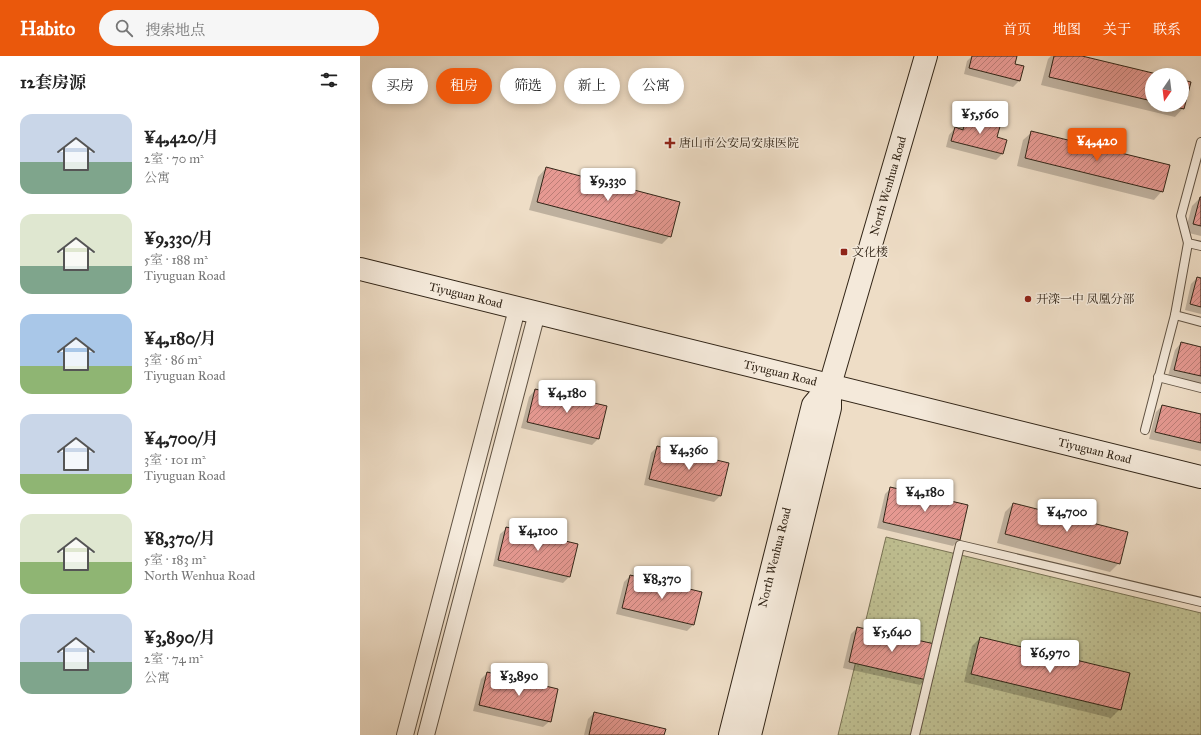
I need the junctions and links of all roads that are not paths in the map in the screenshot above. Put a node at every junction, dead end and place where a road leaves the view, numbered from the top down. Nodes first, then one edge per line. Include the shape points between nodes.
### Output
1 (926, 56) edge
2 (1201, 142) edge
3 (1199, 154) edge
4 (1188, 243) junction
5 (1201, 246) edge
6 (360, 269) edge
7 (527, 311) junction
8 (1176, 315) junction
9 (1201, 322) edge
10 (1158, 377) junction
11 (830, 385) junction
12 (1201, 388) edge
13 (1145, 430) dead end
14 (1201, 477) edge
15 (1201, 602) edge
16 (405, 735) edge
17 (426, 735) edge
18 (730, 735) edge
19 (750, 735) edge
20 (915, 735) edge

1 - 11 street, North Wenhua Road
2 - 3 lane
3 - 4 lane via 1182,216
4 - 5 lane
4 - 8 lane
6 - 7 street, Tiyuguan Road
7 - 11 street, Tiyuguan Road
7 - 16 street
7 - 17 street
8 - 9 lane
8 - 10 lane
10 - 12 lane
10 - 13 lane
11 - 14 street, Tiyuguan Road
11 - 18 street, North Wenhua Road via 813,405
11 - 19 street, North Wenhua Road via 830,408
15 - 20 lane via 960,545

